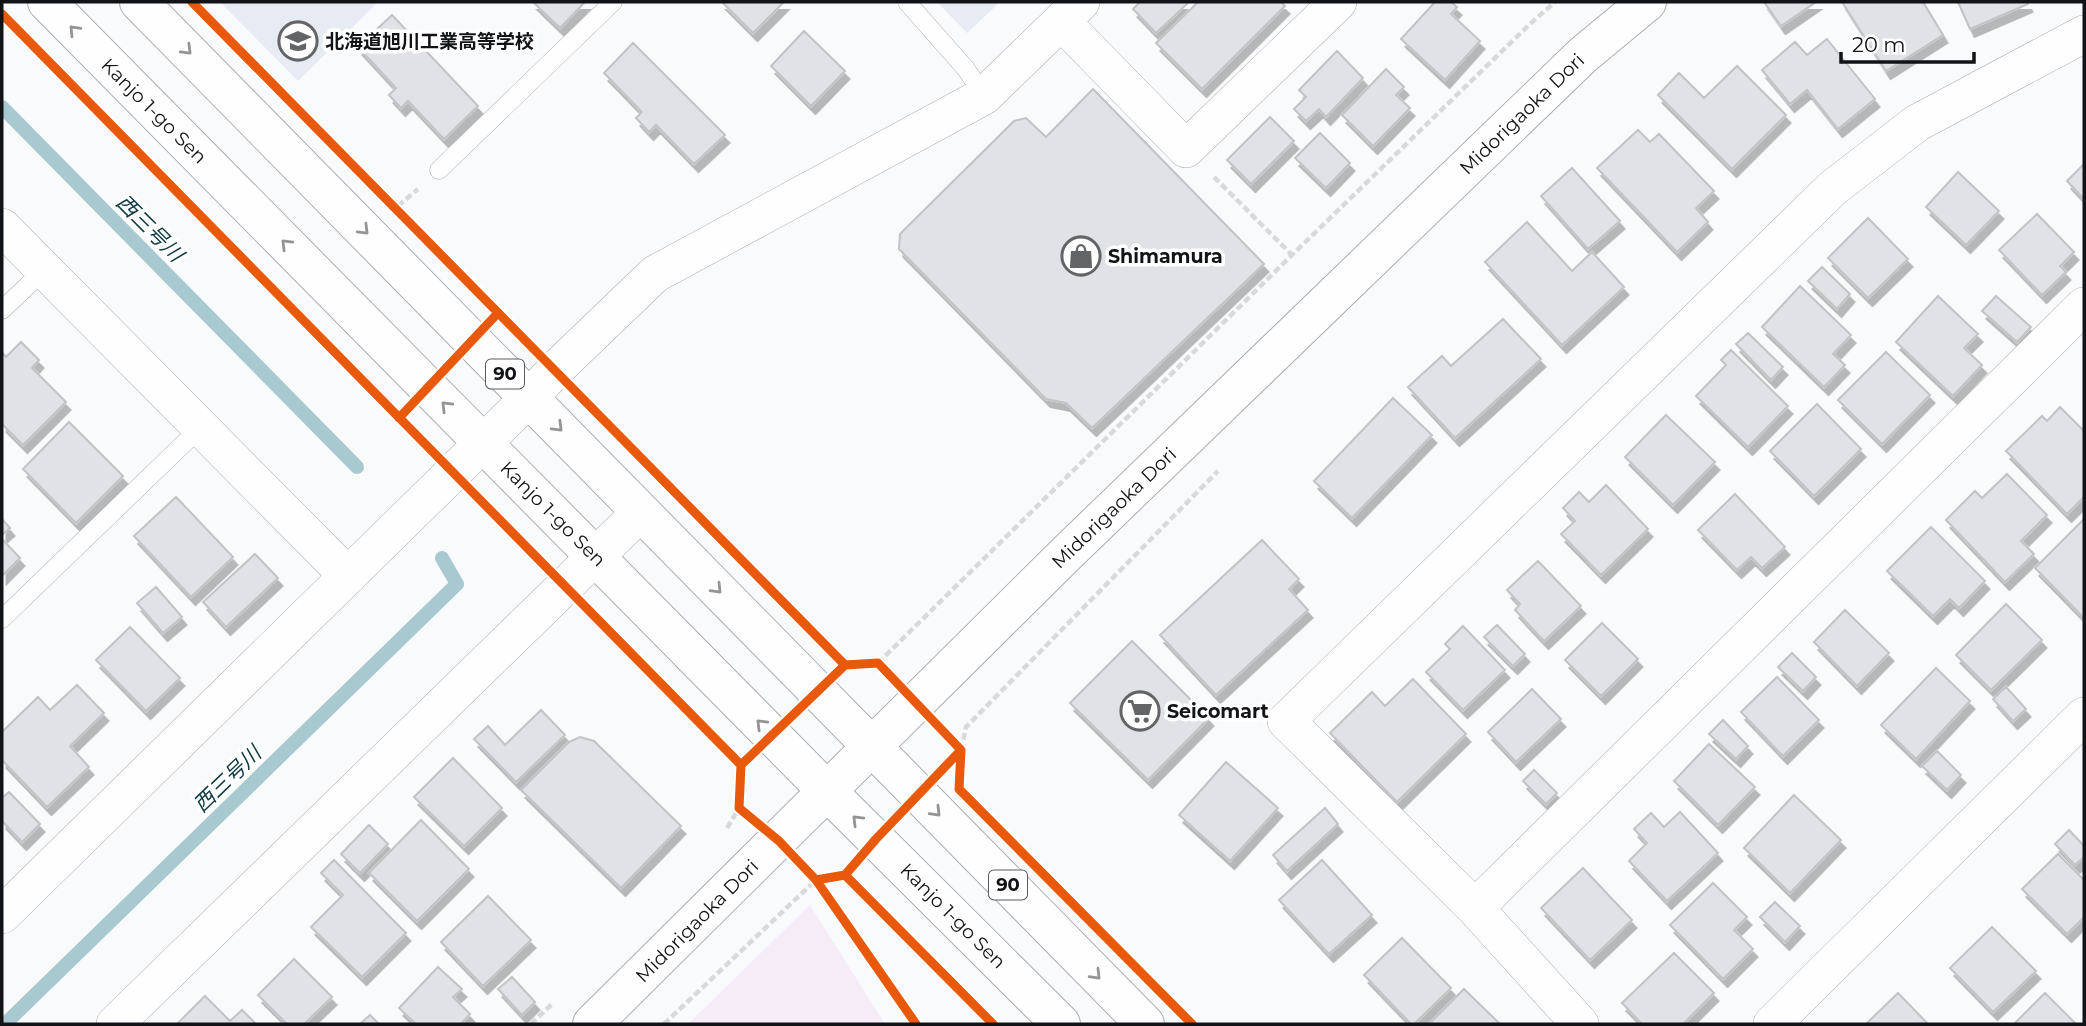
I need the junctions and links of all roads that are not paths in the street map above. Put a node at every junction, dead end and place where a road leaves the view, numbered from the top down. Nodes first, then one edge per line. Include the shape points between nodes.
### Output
1 (47, 2) edge
2 (139, 2) edge
3 (614, 2) edge
4 (908, 2) edge
5 (1338, 2) edge
6 (1647, 2) edge
7 (1071, 11) edge
8 (2084, 34) edge
9 (984, 96) junction
10 (439, 170) dead end
11 (2, 227) edge
12 (44, 270) junction
13 (2084, 306) edge
14 (2, 310) edge
15 (529, 398) junction
16 (200, 428) junction
17 (483, 443) junction
18 (641, 512) junction
19 (595, 556) junction
20 (348, 576) junction
21 (2, 619) edge
22 (2084, 716) edge
23 (871, 746) junction
24 (826, 790) junction
25 (1475, 908) junction
26 (2, 915) edge
27 (115, 1024) edge
28 (592, 1024) edge
29 (1061, 1024) edge
30 (1144, 1024) edge
31 (1580, 1024) edge
32 (1772, 1024) edge

17 -> 1 main road, Kanjo 1-go Sen
2 -> 15 main road, 90
3 - 10 lane
4 - 9 lane
5 - 7 street via 1186,149
6 - 23 main road, Midorigaoka Dori via 1573,64
7 - 9 street
8 - 25 street via 1917,123 1833,188 1286,721
9 - 15 street via 655,274
11 - 12 street
12 - 14 lane
12 - 16 street
13 - 25 street
15 - 17 street
15 -> 18 main road, 90
16 - 20 street
16 - 21 lane
17 - 19 main road, Kanjo 1-go Sen
17 - 20 street
18 - 19 street
18 -> 23 main road, 90
24 -> 19 main road, Kanjo 1-go Sen
19 - 27 street
20 - 26 street
22 - 32 street
23 - 24 main road, Midorigaoka Dori
23 -> 30 main road, 90
24 - 28 main road, Midorigaoka Dori
29 -> 24 main road, Kanjo 1-go Sen
25 - 31 street

